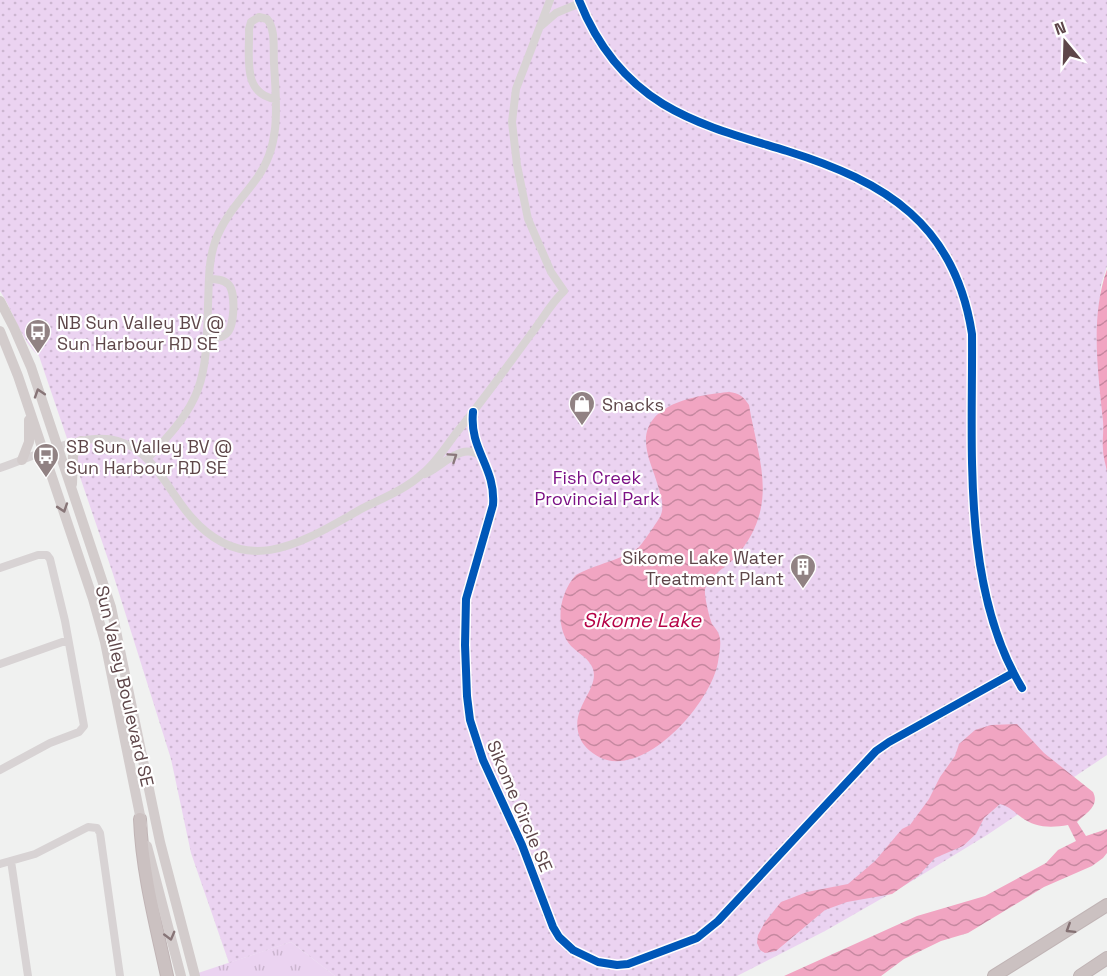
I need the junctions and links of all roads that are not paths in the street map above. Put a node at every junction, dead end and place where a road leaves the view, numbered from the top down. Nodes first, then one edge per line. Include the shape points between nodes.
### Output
1 (549, 0) edge
2 (580, 3) dead end
3 (539, 28) junction
4 (276, 99) junction
5 (209, 279) junction
6 (0, 301) edge
7 (0, 331) edge
8 (207, 338) junction
9 (28, 405) junction
10 (473, 412) junction
11 (81, 441) junction
12 (57, 448) junction
13 (44, 453) junction
14 (147, 459) junction
15 (22, 460) junction
16 (484, 460) junction
17 (0, 468) edge
18 (422, 475) junction
19 (73, 497) junction
20 (0, 568) edge
21 (68, 640) junction
22 (0, 664) edge
23 (1012, 673) dead end
24 (0, 770) edge
25 (140, 819) junction
26 (11, 861) junction
27 (0, 864) edge
28 (1107, 905) edge
29 (1107, 958) edge
30 (28, 976) edge
31 (120, 976) edge
32 (167, 976) edge
33 (181, 976) edge
34 (195, 976) edge
35 (994, 976) edge
36 (1080, 976) edge

1 - 3 street
2 - 3 street via 556,13
3 - 10 street via 513,101 513,139 528,219 548,267 564,291
4 - 4 street via 272,27 266,18 257,18 249,29 252,84 260,94
4 - 5 street via 270,153 257,178 224,222 213,249
5 - 8 street
5 - 8 street via 224,281 230,287 232,323 224,336
12 -> 6 main road, Sun Valley Boulevard SE via 26,354
7 - 9 main road, Sun Valley Boulevard SE
8 - 14 street via 204,373 193,402 175,430
9 - 13 main road, Sun Valley Boulevard SE
9 - 15 main road via 29,441
10 - 16 street, Sikome Circle SE via 473,434
10 - 18 street
11 - 12 street
11 - 14 street via 118,441
11 - 19 main road via 72,460
12 - 13 street
12 - 19 main road, Sun Valley Boulevard SE
13 - 15 street
13 -> 25 main road, Sun Valley Boulevard SE via 99,619
14 - 18 street via 202,528 226,543 255,550 278,550 300,543
15 - 17 street
18 -> 16 street via 463,451 474,452
16 - 23 street, Sikome Circle SE via 494,495 466,599 465,676 471,720 483,760 522,845 553,927 573,950 598,962 628,964 706,932 876,752
19 - 34 main road, Sun Valley Boulevard SE via 111,607 160,842
20 - 21 street via 47,555
21 - 22 street
21 - 24 street via 83,728
25 - 32 highway via 145,867
25 -> 33 main road, Sun Valley Boulevard SE
26 - 27 street
26 - 30 street
26 - 31 street via 35,854 88,826 97,828
28 -> 35 highway
29 - 36 highway

